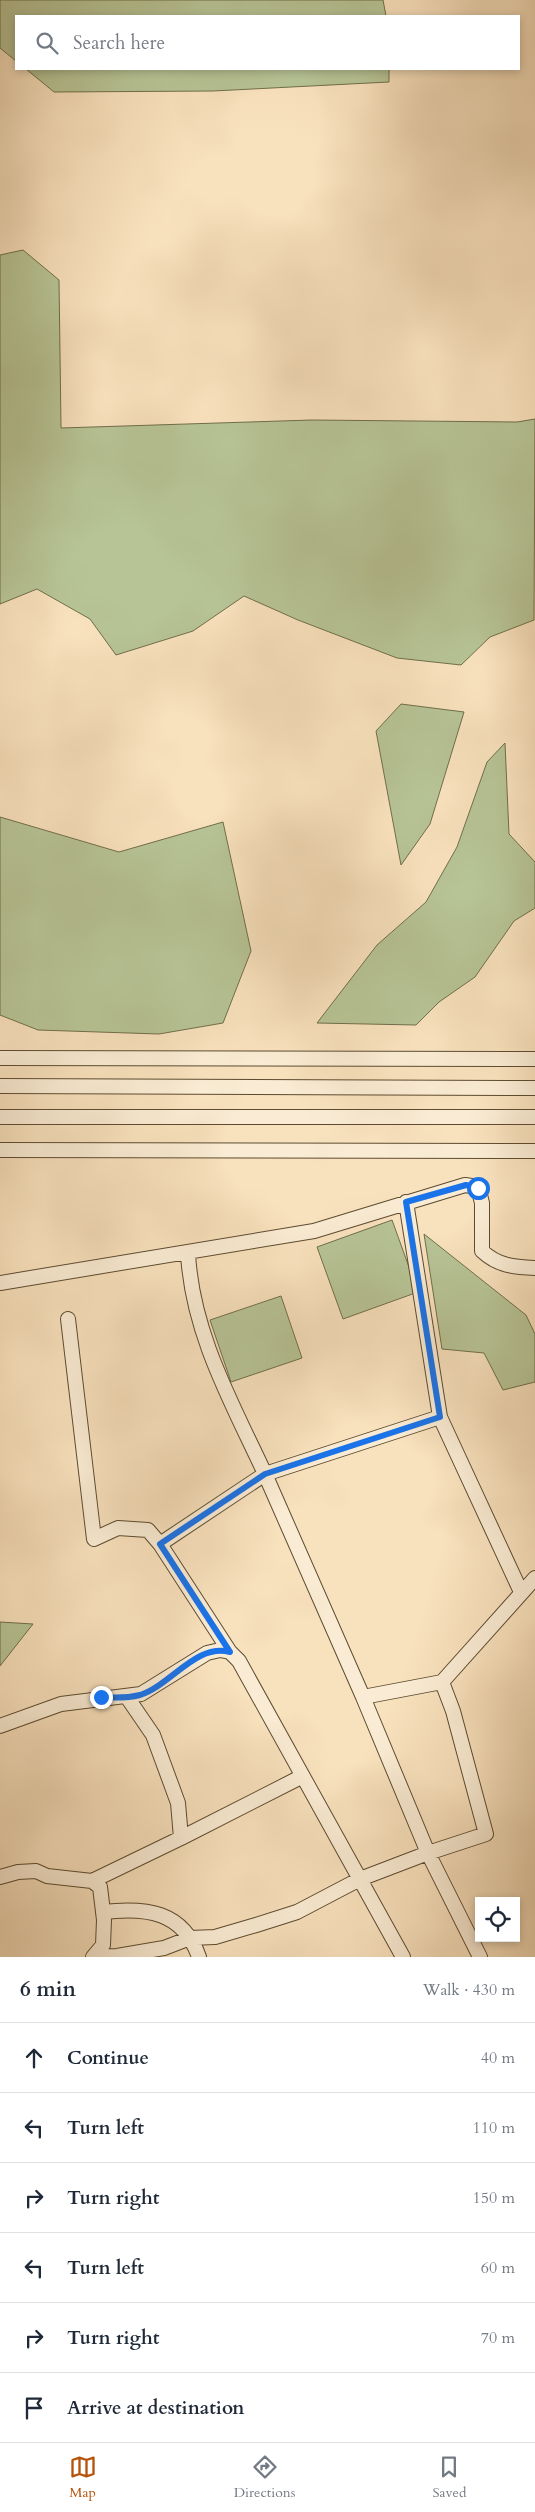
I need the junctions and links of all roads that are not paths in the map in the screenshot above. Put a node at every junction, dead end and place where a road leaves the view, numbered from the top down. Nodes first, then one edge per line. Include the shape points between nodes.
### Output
1 (0, 1058) edge
2 (535, 1059) edge
3 (0, 1086) edge
4 (535, 1088) edge
5 (0, 1117) edge
6 (535, 1117) edge
7 (0, 1150) edge
8 (535, 1151) edge
9 (406, 1202) junction
10 (188, 1252) junction
11 (535, 1268) edge
12 (0, 1283) edge
13 (68, 1320) dead end
14 (440, 1417) junction
15 (265, 1474) junction
16 (160, 1544) junction
17 (535, 1578) edge
18 (521, 1592) junction
19 (230, 1652) junction
20 (442, 1682) junction
21 (127, 1696) junction
22 (363, 1697) junction
23 (0, 1726) edge
24 (297, 1779) dead end
25 (182, 1838) junction
26 (428, 1853) junction
27 (0, 1877) edge
28 (360, 1879) junction
29 (92, 1881) junction
30 (103, 1912) junction
31 (190, 1938) junction
32 (94, 1957) edge
33 (199, 1957) edge
34 (403, 1957) edge
35 (480, 1957) edge

1 - 2 street
3 - 4 street
5 - 6 street
7 - 8 street
9 - 10 street via 314,1231
9 - 11 street via 466,1185 478,1188 482,1203 482,1251 506,1266
9 - 14 street
10 - 12 street
10 - 15 street via 189,1277 205,1344
13 - 16 street via 94,1539 118,1528 148,1530
14 - 15 street
14 - 18 street
15 - 16 street
15 - 22 street
16 - 19 street
17 - 18 street
18 - 20 street
19 - 21 street via 207,1653 141,1694
19 - 28 street via 239,1662
20 - 22 street
20 - 26 street via 453,1711 486,1834
21 - 23 street via 61,1704
21 - 25 street via 153,1736 178,1803
22 - 26 street
24 - 25 street
25 - 29 street
26 - 28 street
26 - 35 street
27 - 29 street via 36,1871 47,1876
28 - 31 street via 297,1912 215,1937
28 - 34 street
29 - 30 street via 100,1887
30 - 31 street via 151,1911 172,1920
30 - 32 street via 103,1945
31 - 32 street via 164,1948
31 - 33 street

